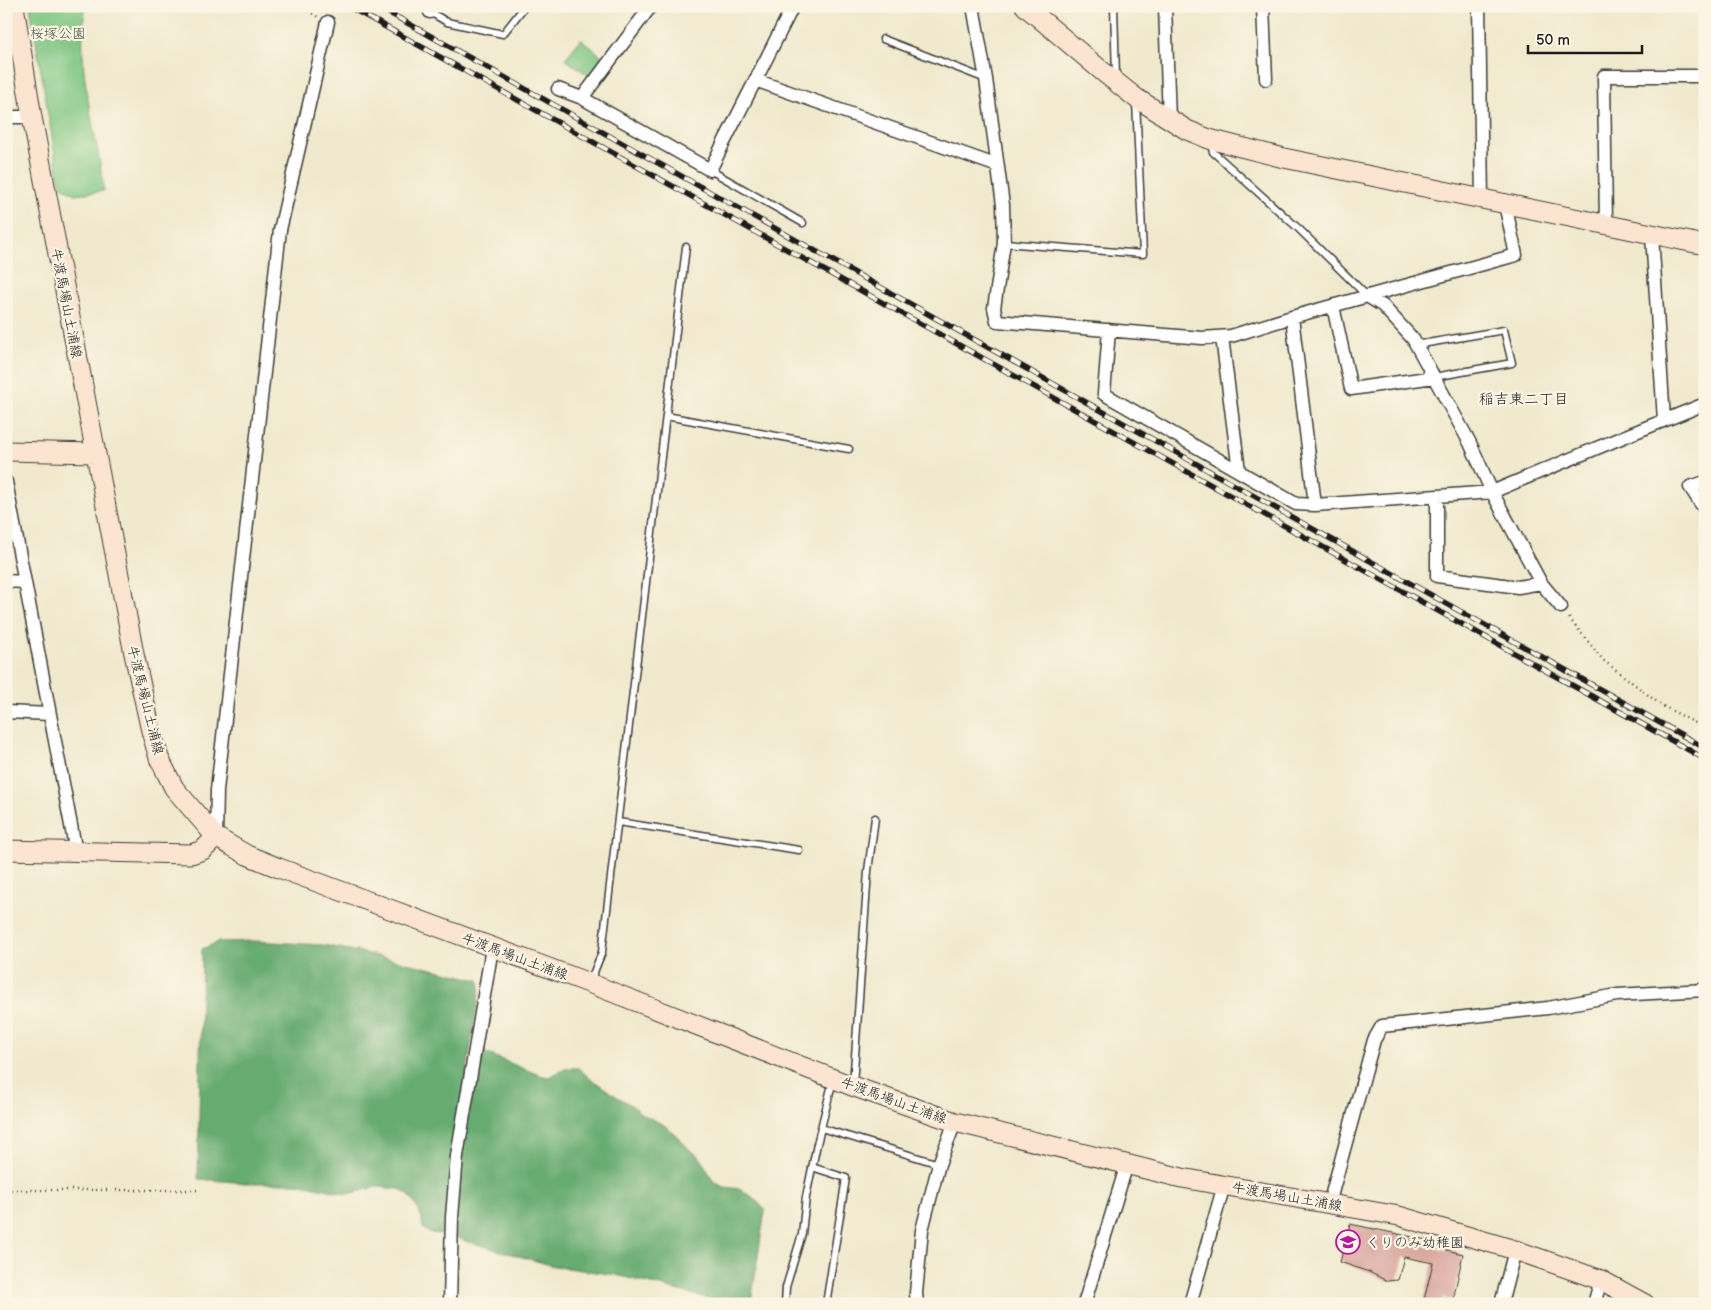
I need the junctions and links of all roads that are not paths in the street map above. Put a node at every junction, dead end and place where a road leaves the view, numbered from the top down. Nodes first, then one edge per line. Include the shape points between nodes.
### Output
1 (14, 6) edge
2 (525, 6) edge
3 (651, 6) edge
4 (793, 6) edge
5 (973, 6) edge
6 (1025, 6) edge
7 (1114, 6) edge
8 (1165, 6) edge
9 (1263, 6) edge
10 (1479, 6) edge
11 (432, 9) edge
12 (328, 22) road end
13 (883, 39) dead end
14 (1705, 76) edge
15 (986, 79) junction
16 (1266, 79) dead end
17 (755, 80) junction
18 (1116, 82) junction
19 (558, 89) dead end
20 (582, 98) junction
21 (1136, 98) junction
22 (6, 117) edge
23 (32, 117) junction
24 (1169, 120) junction
25 (1208, 139) junction
26 (998, 166) junction
27 (710, 170) junction
28 (1482, 199) junction
29 (1505, 204) junction
30 (803, 223) dead end
31 (1606, 225) junction
32 (1652, 235) junction
33 (1004, 243) junction
34 (1705, 245) edge
35 (686, 247) dead end
36 (1367, 296) junction
37 (1333, 306) junction
38 (1292, 317) junction
39 (1109, 330) junction
40 (1222, 337) junction
41 (1416, 345) junction
42 (1434, 377) junction
43 (1705, 404) edge
44 (666, 416) junction
45 (1664, 420) junction
46 (849, 449) dead end
47 (6, 451) edge
48 (95, 453) junction
49 (1239, 471) junction
50 (6, 482) edge
51 (1705, 482) edge
52 (1492, 492) junction
53 (1438, 496) junction
54 (1315, 505) junction
55 (1705, 510) edge
56 (6, 581) edge
57 (25, 582) junction
58 (1541, 583) junction
59 (1560, 607) road end
60 (6, 712) edge
61 (50, 714) junction
62 (875, 818) dead end
63 (618, 822) junction
64 (216, 837) junction
65 (6, 850) edge
66 (800, 850) dead end
67 (76, 852) junction
68 (492, 948) junction
69 (589, 983) junction
70 (1705, 990) edge
71 (834, 1079) junction
72 (852, 1086) junction
73 (956, 1122) junction
74 (821, 1128) junction
75 (940, 1164) junction
76 (1127, 1164) junction
77 (812, 1167) junction
78 (1224, 1185) junction
79 (1329, 1204) junction
80 (1515, 1250) junction
81 (1601, 1280) junction
82 (450, 1304) edge
83 (785, 1304) edge
84 (826, 1304) edge
85 (917, 1304) edge
86 (1084, 1304) edge
87 (1190, 1304) edge
88 (1501, 1304) edge
89 (1594, 1304) edge
90 (1645, 1304) edge

1 - 23 main road, 牛渡馬場山土浦線
2 - 11 lane via 502,34 447,22
3 - 20 street
4 - 17 street
5 - 15 street
6 - 18 main road
7 - 18 lane
8 - 24 street
9 - 16 street
10 - 28 street
12 - 64 street via 280,230 217,790
13 - 15 lane
14 - 31 street via 1604,76
15 - 26 street
17 - 26 street
17 - 27 street
18 - 21 main road
19 - 20 street
20 - 27 street
21 - 24 main road
21 - 33 lane via 1143,254
22 - 23 street
23 - 48 main road, 牛渡馬場山土浦線
24 - 25 main road
25 - 28 main road
25 - 36 lane via 1213,152
26 - 33 street
27 - 30 lane
28 - 29 main road
29 - 31 main road
29 - 36 street via 1516,255
31 - 32 main road
32 - 34 main road
32 - 45 street
33 - 39 street via 994,308 997,321
35 - 44 lane
36 - 37 street
36 - 41 street via 1383,306
37 - 38 street
37 - 42 street via 1351,389
38 - 40 street
38 - 54 street
39 - 40 street
39 - 49 street via 1104,394
40 - 49 street
41 - 42 street
41 - 42 lane via 1504,330 1512,363
42 - 52 street
43 - 45 street
44 - 46 lane
44 - 63 lane
45 - 52 street
47 - 48 main road
48 - 64 main road, 牛渡馬場山土浦線 via 134,654 159,758 174,788
49 - 54 street via 1296,504
50 - 57 street
51 - 55 street via 1690,488
52 - 53 street
52 - 58 street
53 - 54 street
53 - 58 street via 1437,576 1518,587
56 - 57 street
57 - 61 street
58 - 59 street
60 - 61 street
61 - 67 street
62 - 72 lane
63 - 66 lane
63 - 69 lane via 602,952
64 - 67 main road via 204,850 191,854
64 - 68 main road, 牛渡馬場山土浦線 via 279,868
65 - 67 main road
68 - 69 main road, 牛渡馬場山土浦線
68 - 82 street via 457,1156
69 - 71 main road, 牛渡馬場山土浦線
70 - 79 street via 1617,996 1548,1008 1382,1026 1374,1040
71 - 72 main road, 牛渡馬場山土浦線
71 - 74 lane
72 - 73 main road, 牛渡馬場山土浦線
73 - 75 street
73 - 76 main road, 牛渡馬場山土浦線
74 - 75 lane
74 - 77 lane
75 - 85 street via 922,1230
76 - 78 main road, 牛渡馬場山土浦線
76 - 86 street
77 - 83 lane via 802,1234 786,1287
77 - 84 lane via 846,1178
78 - 79 main road, 牛渡馬場山土浦線
78 - 87 street
79 - 80 main road, 牛渡馬場山土浦線 via 1399,1216
80 - 81 main road, 牛渡馬場山土浦線
80 - 88 street
81 - 89 street
81 - 90 main road, 牛渡馬場山土浦線

